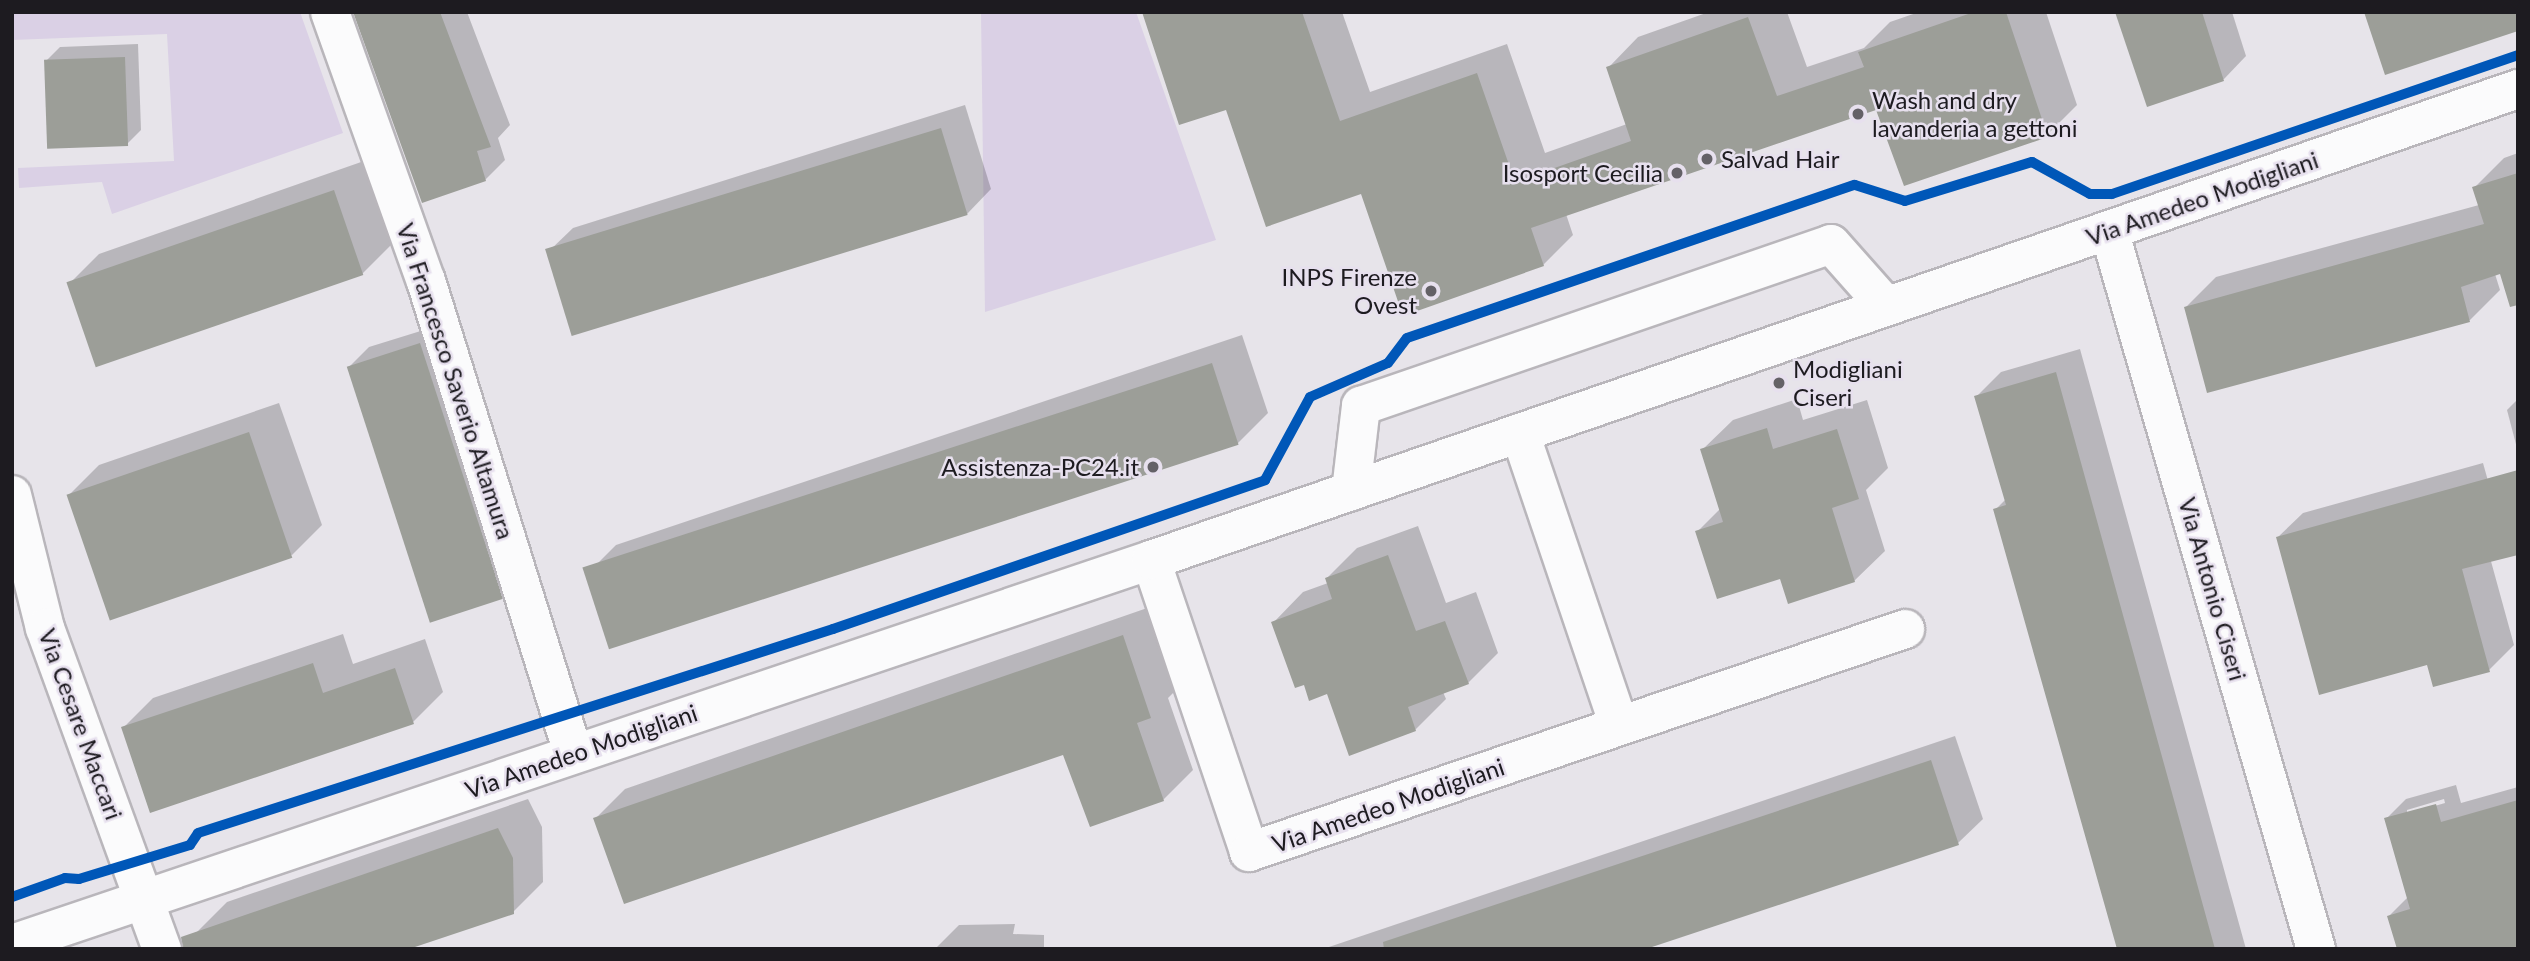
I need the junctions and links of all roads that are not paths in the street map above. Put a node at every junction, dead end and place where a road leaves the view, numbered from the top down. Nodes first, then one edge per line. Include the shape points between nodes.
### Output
1 (330, 12) edge
2 (2518, 89) edge
3 (2109, 230) junction
4 (1886, 306) junction
5 (1520, 433) junction
6 (1351, 491) junction
7 (12, 495) edge
8 (1151, 560) junction
9 (1905, 629) dead end
10 (1619, 726) junction
11 (573, 753) junction
12 (145, 901) junction
13 (12, 944) edge
14 (162, 949) edge
15 (2316, 949) edge

1 - 11 street, Via Francesco Saverio Altamura via 426,281
2 - 3 street, Via Amedeo Modigliani
3 - 4 street, Via Amedeo Modigliani
3 - 15 street, Via Antonio Ciseri
4 - 5 street, Via Amedeo Modigliani
4 - 6 street via 1831,244 1387,397 1361,406
5 - 6 street, Via Amedeo Modigliani
5 - 10 street
6 - 8 street, Via Amedeo Modigliani
7 - 12 street, Via Cesare Maccari via 45,628
8 - 10 street, Via Amedeo Modigliani via 1249,852
8 - 11 street, Via Amedeo Modigliani
9 - 10 street, Via Amedeo Modigliani
11 - 12 street, Via Amedeo Modigliani
12 - 13 street, Via Amedeo Modigliani
12 - 14 street, Via Cesare Maccari

